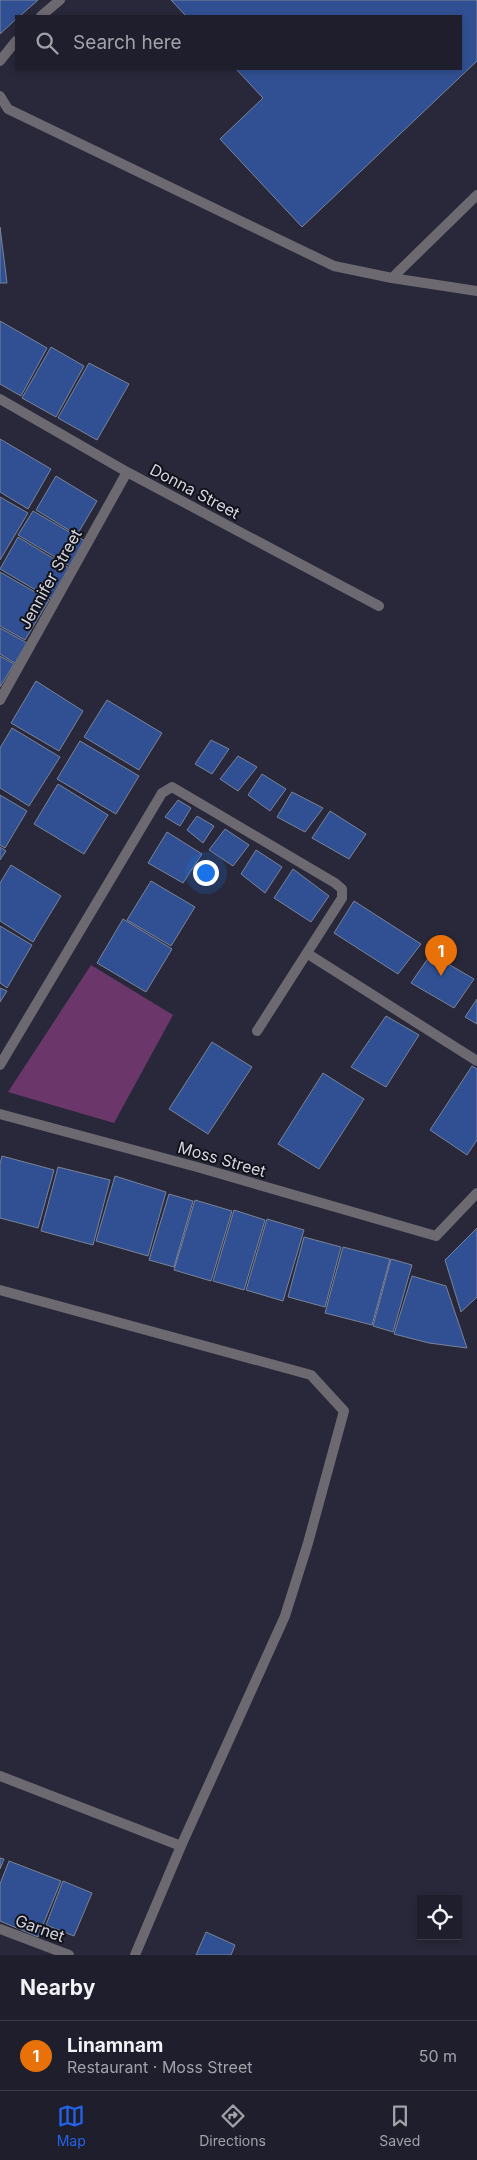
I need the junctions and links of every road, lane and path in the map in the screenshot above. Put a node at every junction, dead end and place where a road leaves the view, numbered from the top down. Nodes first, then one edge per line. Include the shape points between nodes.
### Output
1 (60, 0) edge
2 (42, 15) edge
3 (15, 42) edge
4 (0, 61) edge
5 (0, 96) edge
6 (477, 195) edge
7 (392, 278) junction
8 (477, 290) edge
9 (0, 399) edge
10 (127, 472) junction
11 (379, 606) dead end
12 (0, 700) edge
13 (308, 954) junction
14 (257, 1031) dead end
15 (477, 1061) edge
16 (0, 1065) edge
17 (0, 1114) edge
18 (477, 1193) edge
19 (0, 1290) edge
20 (0, 1776) edge
21 (181, 1846) junction
22 (0, 1929) edge
23 (69, 1955) edge
24 (135, 1955) edge

1 - 2 street
3 - 4 street
5 - 7 street via 8,109 334,266
6 - 7 street
7 - 8 street
9 - 10 street, Donna Street
10 - 11 street, Donna Street
10 - 12 street, Jennifer Street
13 - 14 street
13 - 15 street
13 - 16 street via 342,898 339,885 172,787 162,793
17 - 18 street, Moss Street via 436,1236
19 - 21 street via 311,1375 344,1411 285,1616
20 - 21 street
21 - 24 street
22 - 23 street, Garnet

